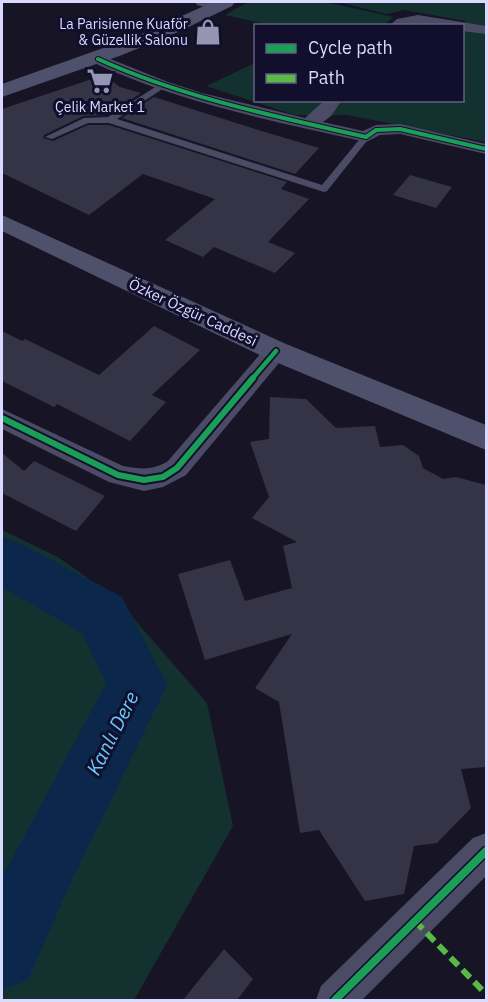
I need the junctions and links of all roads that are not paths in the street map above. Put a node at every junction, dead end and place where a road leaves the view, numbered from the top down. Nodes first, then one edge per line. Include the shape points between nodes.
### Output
1 (215, 3) edge
2 (402, 22) edge
3 (450, 24) edge
4 (464, 26) edge
5 (486, 30) edge
6 (98, 59) junction
7 (163, 86) junction
8 (2, 91) edge
9 (332, 102) edge
10 (110, 120) junction
11 (309, 124) junction
12 (50, 137) dead end
13 (366, 138) junction
14 (486, 149) edge
15 (2, 222) edge
16 (276, 351) junction
17 (2, 418) edge
18 (486, 438) edge
19 (486, 851) edge
20 (335, 1000) edge

1 - 6 main road via 178,26
2 - 3 street via 427,20
4 - 5 street
6 - 7 street
6 - 8 main road
7 - 10 lane
7 - 11 street
9 - 11 street
10 - 12 lane via 87,120
10 - 13 lane via 324,189
11 - 13 street
13 - 14 street via 376,130 400,129
15 - 16 main road, Özker Özgür Caddesi
16 - 17 street via 177,468 153,479 118,475
16 - 18 main road, Özker Özgür Caddesi
19 - 20 street

